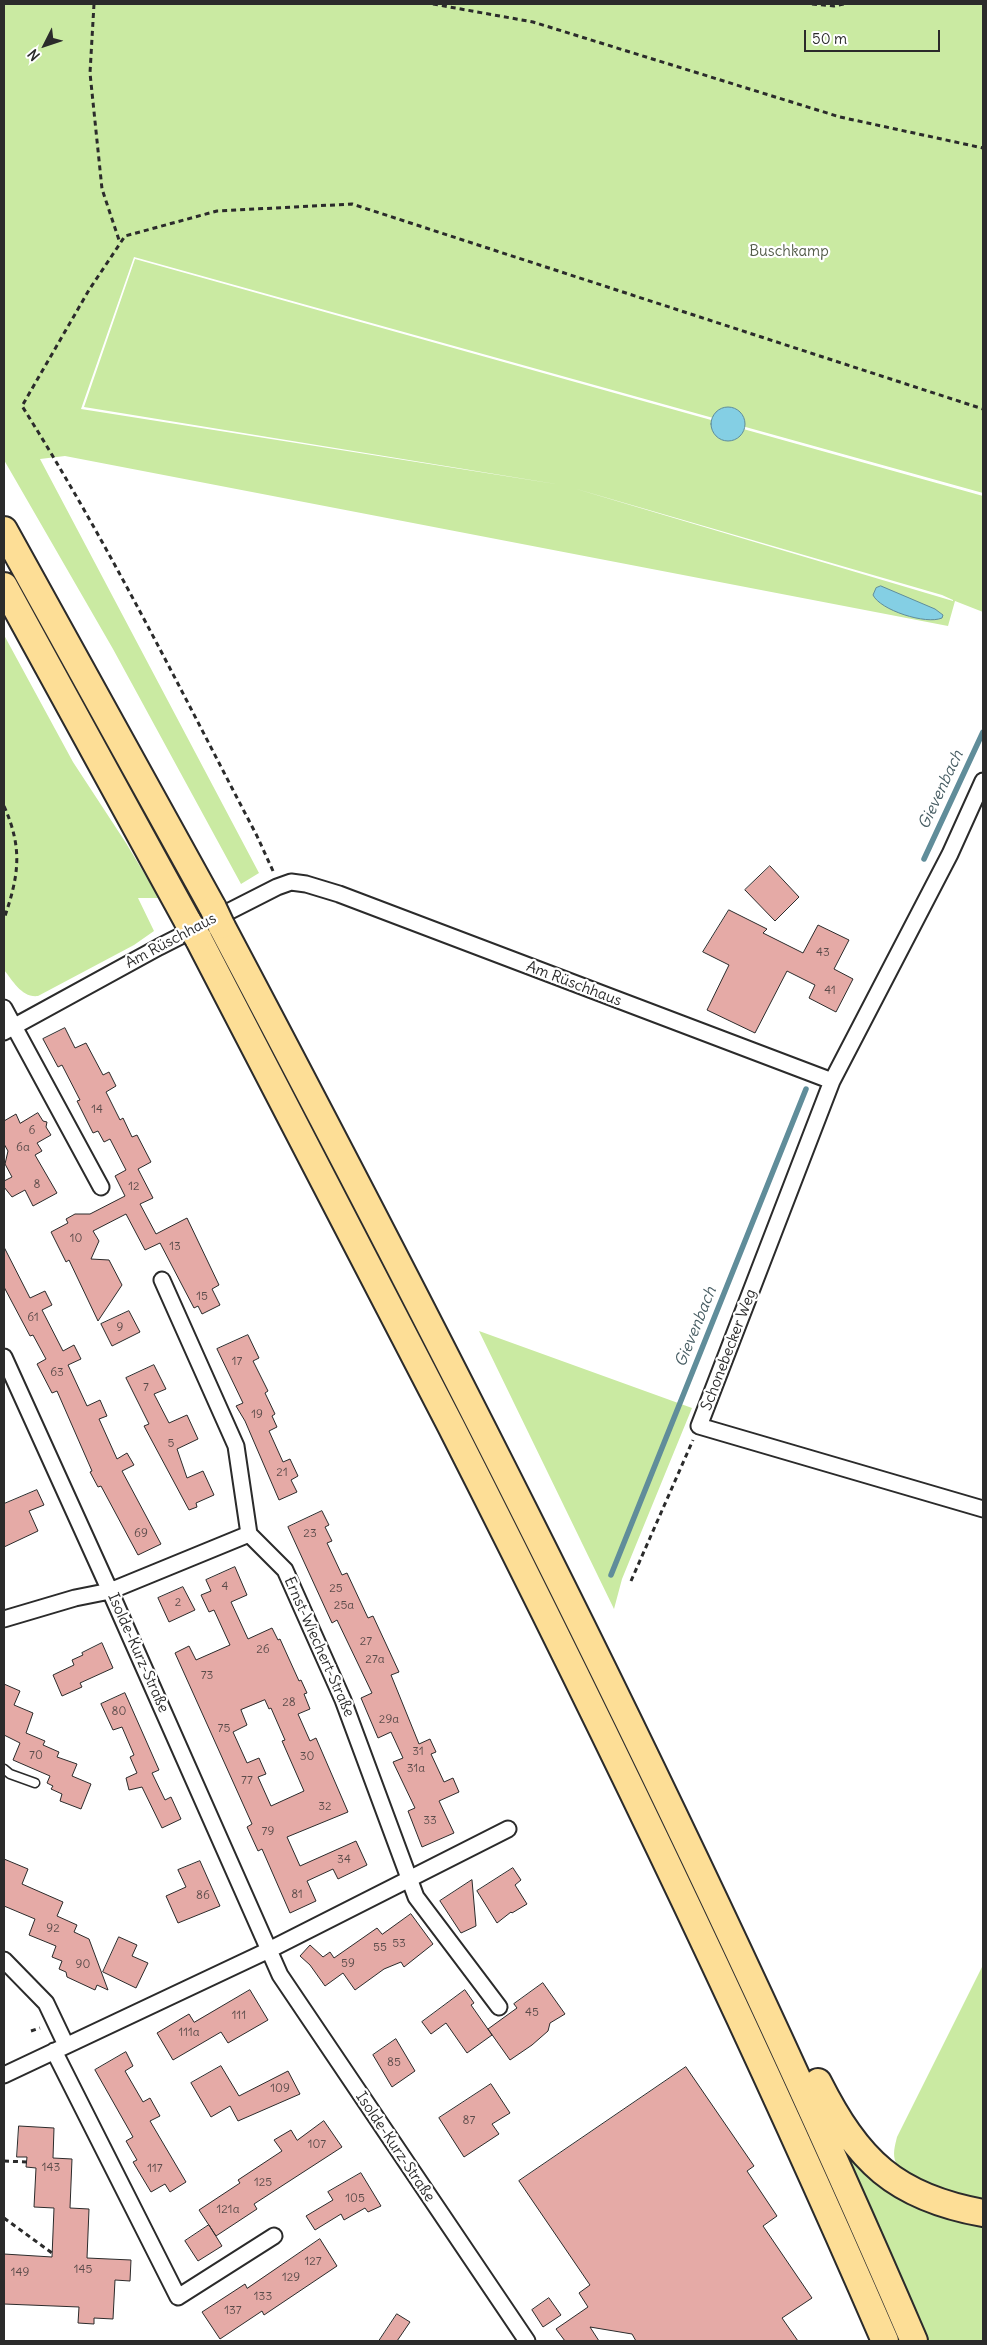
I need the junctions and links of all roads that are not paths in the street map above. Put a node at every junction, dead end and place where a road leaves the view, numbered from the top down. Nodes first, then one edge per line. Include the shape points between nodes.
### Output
1 (4, 530) edge
2 (4, 586) edge
3 (983, 781) edge
4 (4, 1008) edge
5 (9, 1028) edge
6 (832, 1082) junction
7 (101, 1187) dead end
8 (162, 1280) dead end
9 (4, 1358) edge
10 (983, 1509) edge
11 (249, 1534) junction
12 (110, 1591) junction
13 (4, 1619) edge
14 (4, 1769) edge
15 (35, 1782) dead end
16 (508, 1829) dead end
17 (680, 1829) junction
18 (409, 1878) junction
19 (269, 1950) junction
20 (4, 1960) edge
21 (499, 2007) dead end
22 (60, 2048) junction
23 (4, 2075) edge
24 (983, 2213) edge
25 (274, 2236) dead end
26 (527, 2341) edge
27 (885, 2341) edge
28 (914, 2341) edge

1 - 17 highway via 217,917 467,1397
2 - 27 highway via 193,930 448,1420 595,1715 730,1997
3 - 6 street via 950,854
4 - 5 street
5 - 6 street, Am Rüschhaus via 159,947 277,886 291,882 320,887
5 - 7 street
6 - 10 street, Schonebecker Weg via 699,1426
8 - 11 street via 236,1446
9 - 12 street, Isolde-Kurz-Straße
11 - 12 street
11 - 18 street, Ernst-Wiechert-Straße via 285,1570 343,1700
12 - 13 street
12 - 19 street, Isolde-Kurz-Straße
14 - 15 lane
16 - 18 street
17 - 24 highway via 728,1892 830,2107 861,2151 886,2176 914,2194
17 - 28 highway via 833,2155
18 - 19 street
18 - 21 street, Ernst-Wiechert-Straße via 416,1897
19 - 22 street
19 - 26 street, Isolde-Kurz-Straße via 280,1975
20 - 22 street via 46,2003
22 - 23 street
22 - 25 street via 178,2297

